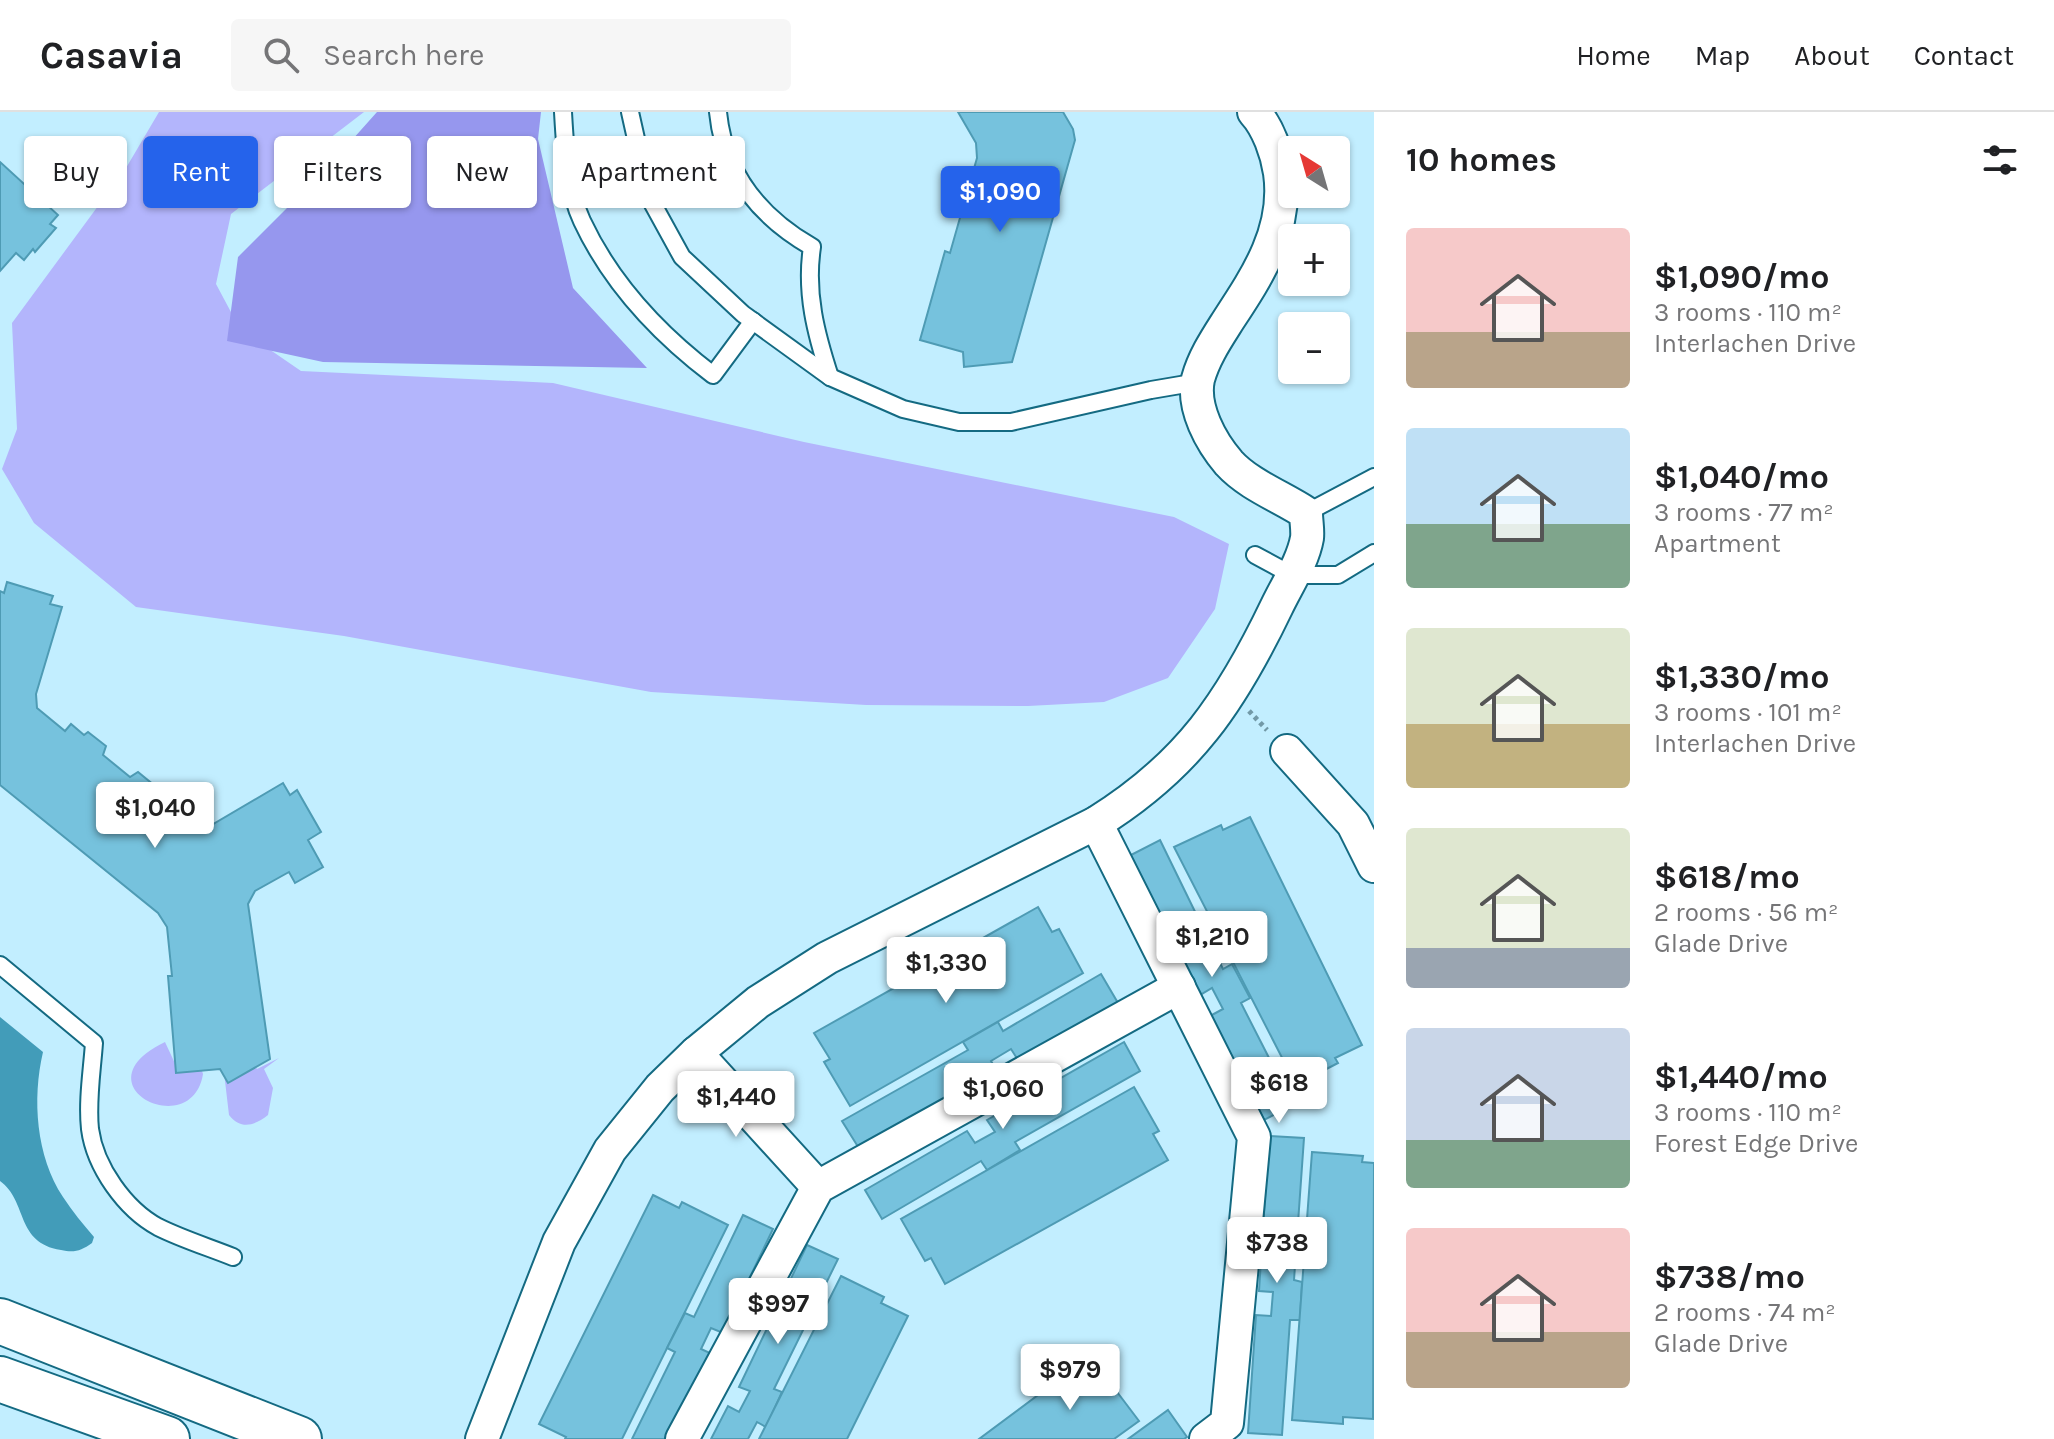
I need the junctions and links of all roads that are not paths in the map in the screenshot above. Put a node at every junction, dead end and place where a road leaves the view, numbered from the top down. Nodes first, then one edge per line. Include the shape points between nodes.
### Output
1 (563, 112) edge
2 (630, 112) edge
3 (718, 112) edge
4 (1254, 112) edge
5 (753, 321) junction
6 (830, 377) junction
7 (1198, 382) junction
8 (1374, 477) edge
9 (1306, 513) junction
10 (1374, 553) edge
11 (1255, 555) dead end
12 (1292, 575) junction
13 (1287, 751) road end
14 (1096, 823) junction
15 (1374, 866) edge
16 (0, 965) edge
17 (1179, 987) junction
18 (696, 1053) junction
19 (818, 1187) junction
20 (233, 1257) dead end
21 (0, 1321) edge
22 (0, 1379) edge
23 (167, 1439) edge
24 (299, 1439) edge
25 (482, 1439) edge
26 (682, 1439) edge
27 (1206, 1439) edge

1 - 5 lane via 581,219 637,305 713,375
2 - 5 lane via 649,197 682,257
3 - 6 lane via 739,182 787,233 812,247 810,299
4 - 7 street via 1278,157 1280,222 1255,279 1207,353
5 - 6 lane
6 - 7 lane via 903,409 959,422 1011,422
7 - 9 street via 1207,431 1230,464
8 - 9 lane
9 - 12 street via 1307,539
10 - 12 lane via 1338,575
11 - 12 lane
12 - 14 street via 1232,693 1175,762 1134,799
13 - 15 street via 1353,824
14 - 17 street
14 - 18 street via 827,958 758,1002
16 - 20 lane via 94,1043 90,1131 100,1161 131,1207 157,1226
17 - 19 street
17 - 27 street via 1254,1137 1227,1423
18 - 19 street
18 - 25 street via 610,1150 585,1192 559,1242
19 - 26 street
21 - 24 street
22 - 23 street

